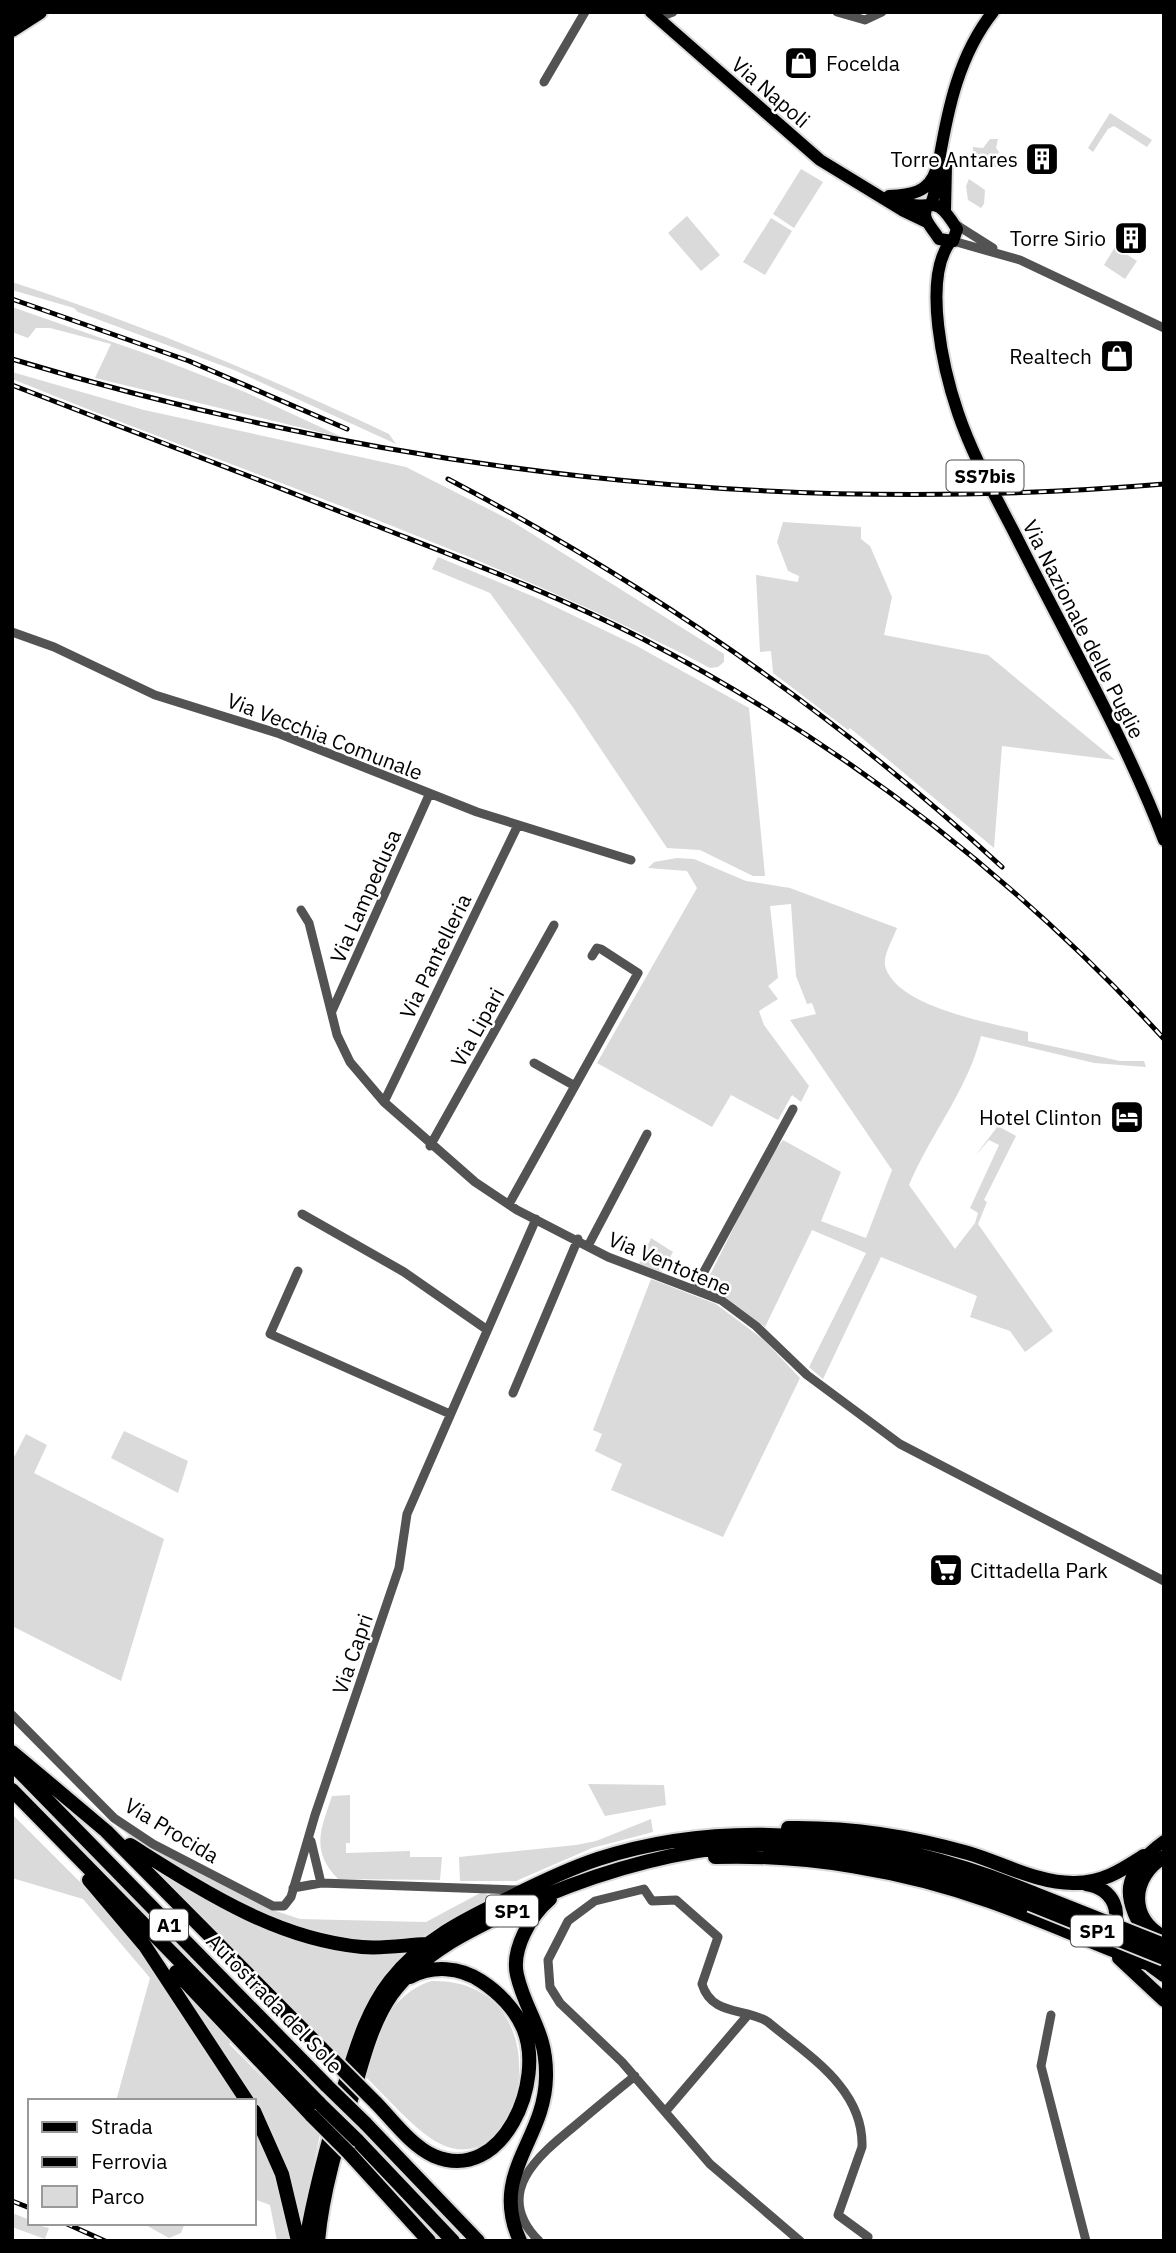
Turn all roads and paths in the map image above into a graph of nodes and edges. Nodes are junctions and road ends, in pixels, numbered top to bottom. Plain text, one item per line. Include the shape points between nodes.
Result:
1 (19, 12) edge
2 (40, 12) edge
3 (585, 12) edge
4 (673, 12) edge
5 (837, 12) edge
6 (882, 12) edge
7 (993, 12) edge
8 (654, 15) edge
9 (12, 16) edge
10 (12, 30) edge
11 (544, 82) dead end
12 (945, 141) junction
13 (939, 160) junction
14 (871, 192) junction
15 (884, 196) junction
16 (930, 204) junction
17 (945, 211) junction
18 (927, 222) junction
19 (954, 223) junction
20 (936, 233) junction
21 (951, 241) junction
22 (994, 250) junction
23 (939, 272) junction
24 (1164, 328) edge
25 (12, 632) edge
26 (429, 795) junction
27 (519, 825) junction
28 (1164, 840) edge
29 (631, 860) dead end
30 (301, 910) dead end
31 (554, 925) dead end
32 (592, 956) dead end
33 (332, 1011) junction
34 (534, 1063) dead end
35 (575, 1086) junction
36 (384, 1102) junction
37 (793, 1109) dead end
38 (647, 1134) dead end
39 (430, 1146) junction
40 (509, 1204) junction
41 (302, 1214) dead end
42 (536, 1219) junction
43 (579, 1239) junction
44 (588, 1246) junction
45 (298, 1271) dead end
46 (695, 1288) junction
47 (486, 1329) junction
48 (513, 1393) dead end
49 (450, 1414) junction
50 (1164, 1581) edge
51 (12, 1715) edge
52 (12, 1752) edge
53 (12, 1764) edge
54 (12, 1790) edge
55 (106, 1831) junction
56 (58, 1836) junction
57 (709, 1837) junction
58 (311, 1838) junction
59 (1164, 1841) edge
60 (1144, 1856) junction
61 (1164, 1857) edge
62 (657, 1859) junction
63 (321, 1883) junction
64 (1075, 1883) junction
65 (565, 1886) junction
66 (293, 1888) junction
67 (524, 1891) junction
68 (1031, 1898) junction
69 (1074, 1934) junction
70 (1164, 1937) edge
71 (426, 1944) junction
72 (1164, 1945) edge
73 (1100, 1946) junction
74 (1164, 1960) edge
75 (1164, 1975) edge
76 (403, 1981) junction
77 (1164, 2000) edge
78 (1051, 2015) dead end
79 (747, 2016) junction
80 (635, 2076) junction
81 (246, 2099) edge
82 (665, 2112) junction
83 (256, 2116) edge
84 (353, 2147) junction
85 (432, 2194) junction
86 (319, 2236) edge
87 (298, 2241) edge
88 (306, 2241) edge
89 (429, 2241) edge
90 (453, 2241) edge
91 (478, 2241) edge
92 (485, 2241) edge
93 (520, 2241) edge
94 (539, 2241) edge
95 (800, 2241) edge
96 (866, 2241) edge
97 (1086, 2241) edge

1 - 9 highway
2 - 10 highway
3 - 11 street
4 - 8 street
5 - 6 street via 865,20
7 - 12 main road via 957,78
8 - 14 main road, Via Napoli via 820,160
12 - 13 main road
12 - 17 main road
13 - 15 main road via 934,176 922,190
13 - 16 main road
14 - 15 main road, Via Napoli
14 - 18 main road, Via Napoli
15 - 16 main road, Via Napoli via 908,205
16 - 17 main road, Via Napoli
16 - 18 main road via 924,215
17 - 19 main road
18 - 20 main road
19 - 21 main road, Via Nazionale delle Puglie via 958,232
19 - 22 street
20 - 21 main road via 943,242
20 - 23 main road, Via Nazionale delle Puglie / SS7bis
21 - 22 street
21 - 23 main road, Via Nazionale delle Puglie / SS7bis
22 - 24 street
23 - 28 main road, Via Nazionale delle Puglie / SS7bis via 942,349 967,435
25 - 26 street, Via Vecchia Comunale via 156,695 280,733
26 - 27 street, Via Vecchia Comunale
26 - 33 street, Via Lampedusa
27 - 29 street, Via Vecchia Comunale
27 - 36 street, Via Pantelleria
30 - 33 street, Via Ventotene via 309,923
31 - 39 street, Via Lipari
32 - 35 street via 601,949 638,973
33 - 36 street, Via Ventotene via 350,1062
34 - 35 street
35 - 40 street
36 - 39 street, Via Ventotene
37 - 46 street
38 - 44 street
39 - 40 street, Via Ventotene
40 - 42 street, Via Ventotene
41 - 47 street via 404,1272
42 - 43 street, Via Ventotene
42 - 47 street, Via Capri
43 - 44 street, Via Ventotene
43 - 48 street
44 - 46 street, Via Ventotene via 634,1269
45 - 49 street via 270,1334
46 - 50 street, Via Ventotene via 721,1300 756,1326 877,1433 1136,1572
47 - 49 street, Via Capri
49 - 58 street, Via Capri via 407,1514 399,1568
51 - 66 street, Via Procida via 114,1818 153,1844 273,1906 284,1906
52 - 55 highway
53 - 85 highway, Autostrada del Sole / A1, bridge
54 - 56 highway
55 - 71 highway via 186,1881 279,1928 364,1947
55 - 76 highway, bridge via 415,2142 433,2155 456,2161 480,2155 503,2138 522,2106 529,2061 523,2028 498,1992 472,1975 447,1968 421,1971
56 - 81 highway via 85,1876 145,1946
56 - 84 highway, bridge via 117,1897 164,1959
57 - 64 highway via 782,1828 886,1835 967,1853 1051,1881
57 - 67 highway, SP1 via 600,1858
57 - 68 highway, SP1 via 783,1835 885,1849 957,1866
58 - 63 street
58 - 66 street, Via Capri
59 - 60 main road
60 - 64 highway via 1106,1878
60 - 74 main road via 1131,1879 1129,1905
61 - 70 highway via 1144,1874 1137,1901 1144,1922
62 - 65 highway, SP1
62 - 68 highway, SP1 via 727,1847 815,1850 930,1871
62 - 69 highway via 766,1856 879,1873 958,1891
63 - 66 street
63 - 67 street
64 - 69 highway via 1105,1890 1116,1912 1112,1928 1101,1937
65 - 76 highway, SP1 via 445,1945
65 - 93 highway via 537,1910 518,1952 516,1973 541,2032 546,2077 543,2105 511,2184 512,2223
67 - 71 highway, SP1
68 - 72 highway, SP1, bridge
68 - 74 highway, SP1, bridge
69 - 73 highway
71 - 88 highway, SP1 via 381,1993 360,2035 322,2160
73 - 75 highway via 1149,1964
73 - 77 highway via 1136,1971
76 - 86 highway, SP1 via 381,2011 365,2053 332,2159
78 - 97 street via 1041,2066
79 - 80 street via 722,2009 704,1990 718,1937 676,1900 655,1902 644,1889 638,1889 595,1901 561,1930 547,1975 560,2003
79 - 82 street
79 - 96 street via 768,2022 836,2078 845,2092 862,2135 862,2147 838,2215 868,2238
80 - 82 street
80 - 94 street via 535,2159 527,2172 521,2217
82 - 95 street via 710,2164
83 - 87 highway via 282,2174
84 - 89 highway
84 - 90 highway
85 - 91 highway, Autostrada del Sole / A1
85 - 92 highway

